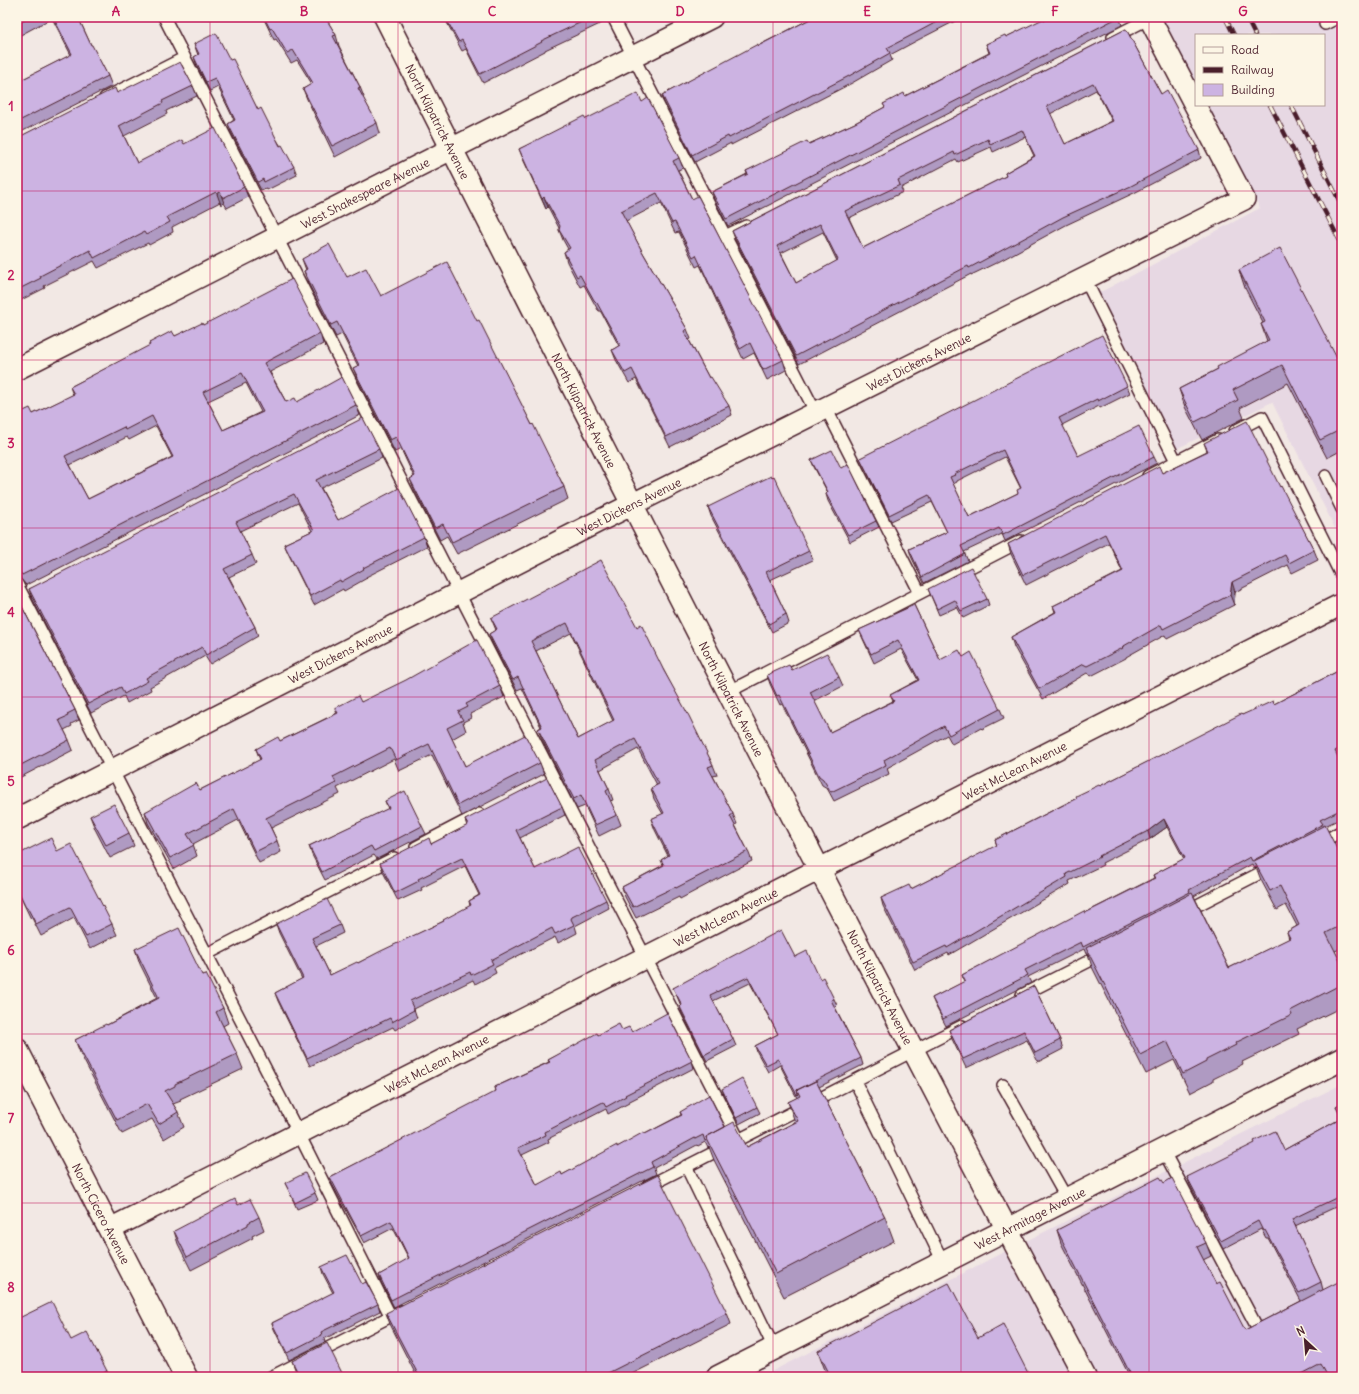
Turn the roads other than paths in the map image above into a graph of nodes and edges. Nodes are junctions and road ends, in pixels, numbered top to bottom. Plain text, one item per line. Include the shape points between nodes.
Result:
1 (164, 17) edge
2 (385, 17) edge
3 (613, 17) edge
4 (712, 17) edge
5 (1339, 17) edge
6 (1150, 18) edge
7 (1325, 24) dead end
8 (1101, 44) edge
9 (633, 57) junction
10 (184, 58) junction
11 (94, 103) edge
12 (1195, 105) edge
13 (1196, 106) edge
14 (452, 149) junction
15 (753, 222) edge
16 (725, 236) junction
17 (276, 238) junction
18 (1085, 278) junction
19 (17, 368) edge
20 (821, 410) junction
21 (1176, 461) junction
22 (1326, 476) dead end
23 (1140, 480) edge
24 (633, 504) junction
25 (1342, 509) edge
26 (1034, 534) edge
27 (1342, 577) edge
28 (17, 584) edge
29 (459, 593) junction
30 (920, 593) junction
31 (1342, 604) edge
32 (728, 692) junction
33 (112, 770) junction
34 (489, 809) edge
35 (17, 819) edge
36 (1342, 831) edge
37 (1307, 849) edge
38 (1279, 864) edge
39 (820, 870) junction
40 (1174, 918) edge
41 (1111, 950) edge
42 (207, 954) junction
43 (646, 958) junction
44 (1012, 1000) edge
45 (970, 1022) edge
46 (17, 1050) edge
47 (914, 1051) junction
48 (1342, 1059) edge
49 (854, 1081) junction
50 (1003, 1085) dead end
51 (299, 1134) junction
52 (739, 1140) junction
53 (1163, 1150) junction
54 (686, 1166) junction
55 (637, 1191) edge
56 (1067, 1199) junction
57 (110, 1229) junction
58 (1007, 1229) junction
59 (943, 1262) junction
60 (412, 1306) edge
61 (391, 1317) junction
62 (1273, 1324) edge
63 (774, 1348) junction
64 (186, 1377) edge
65 (271, 1377) edge
66 (718, 1377) edge
67 (1085, 1377) edge

1 - 10 lane
2 - 14 street, North Kilpatrick Avenue
3 - 9 lane
4 - 9 street, West Shakespeare Avenue
5 - 7 lane
6 - 8 lane
6 - 12 street, West Dickens Avenue
9 - 14 street, West Shakespeare Avenue
9 - 16 lane
10 - 11 lane
10 - 17 lane
13 - 18 street, West Dickens Avenue via 1244,199
14 - 17 street, West Shakespeare Avenue
14 - 24 street, North Kilpatrick Avenue
15 - 16 lane
16 - 20 lane
17 - 19 street, West Shakespeare Avenue
17 - 29 lane via 366,420
18 - 20 street, West Dickens Avenue
18 - 21 lane
20 - 24 street, West Dickens Avenue
20 - 30 lane
21 - 23 lane
21 - 27 lane via 1262,417
22 - 25 lane
24 - 29 street, West Dickens Avenue
24 - 32 street, North Kilpatrick Avenue
26 - 30 lane
28 - 33 lane via 26,593
29 - 33 street, West Dickens Avenue
29 - 43 lane via 549,778
30 - 32 lane
31 - 39 street, West McLean Avenue
32 - 39 street, North Kilpatrick Avenue
33 - 35 street, West Dickens Avenue
33 - 42 lane
34 - 42 lane
36 - 37 lane
38 - 40 lane
39 - 43 street, West McLean Avenue
39 - 47 street, North Kilpatrick Avenue
41 - 44 lane
42 - 51 lane
43 - 51 street, West McLean Avenue
43 - 52 lane
45 - 47 lane
46 - 57 main road, North Cicero Avenue
47 - 49 lane
47 - 58 street, North Kilpatrick Avenue
48 - 53 main road, West Armitage Avenue
49 - 52 lane
49 - 59 lane
50 - 56 lane
51 - 57 street, West McLean Avenue
51 - 61 lane
52 - 54 lane
53 - 56 main road, West Armitage Avenue
53 - 62 lane via 1259,1331
54 - 55 lane
54 - 63 lane
56 - 58 main road, West Armitage Avenue
57 - 64 main road, North Cicero Avenue
58 - 59 main road, West Armitage Avenue
58 - 67 street, North Kilpatrick Avenue
59 - 63 main road, West Armitage Avenue
60 - 61 lane
61 - 65 lane
63 - 66 main road, West Armitage Avenue

